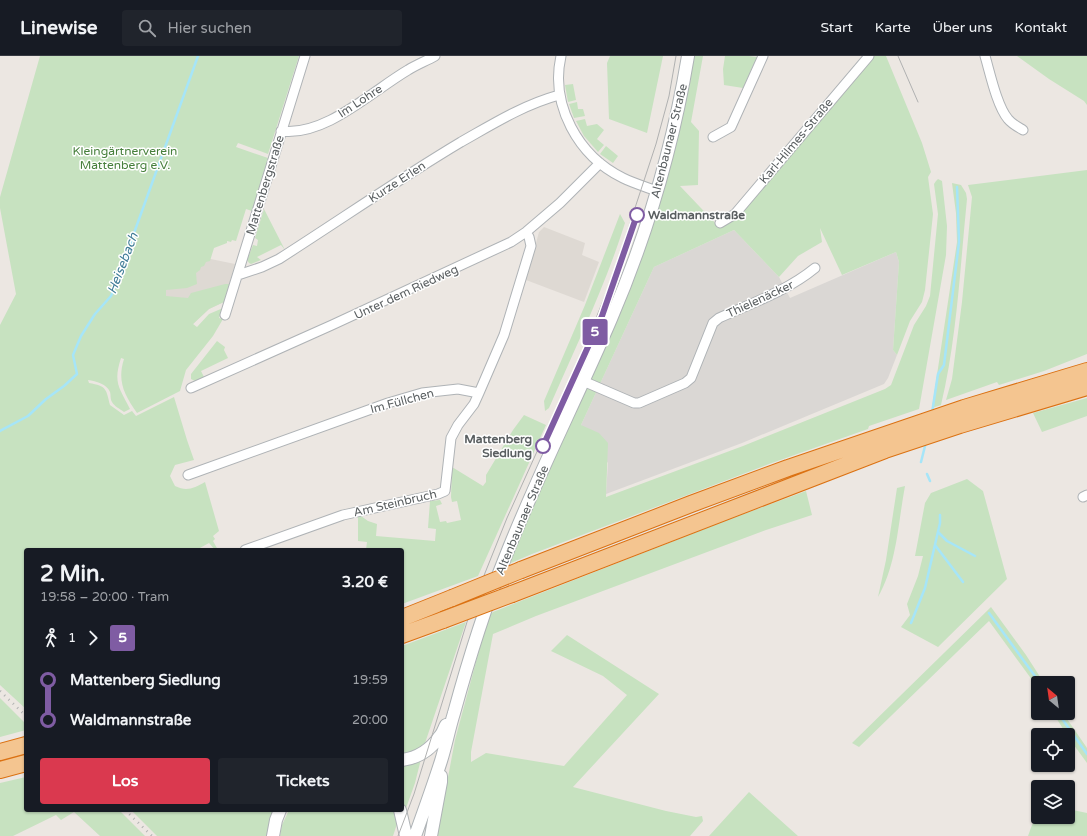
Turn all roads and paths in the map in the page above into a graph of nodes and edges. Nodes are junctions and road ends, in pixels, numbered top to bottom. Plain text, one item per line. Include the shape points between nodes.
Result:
1 (305, 56) edge
2 (435, 56) edge
3 (561, 56) edge
4 (688, 56) edge
5 (762, 56) edge
6 (869, 56) edge
7 (985, 56) edge
8 (559, 95) junction
9 (1023, 130) dead end
10 (281, 131) junction
11 (713, 136) dead end
12 (600, 163) junction
13 (657, 191) junction
14 (720, 223) dead end
15 (526, 232) junction
16 (814, 268) dead end
17 (238, 275) junction
18 (225, 315) dead end
19 (1087, 371) edge
20 (583, 381) junction
21 (1087, 387) edge
22 (191, 388) dead end
23 (479, 393) junction
24 (885, 443) junction
25 (188, 475) dead end
26 (251, 548) edge
27 (404, 617) edge
28 (404, 634) edge
29 (453, 716) junction
30 (24, 746) edge
31 (2, 752) edge
32 (404, 760) edge
33 (441, 761) junction
34 (23, 764) edge
35 (0, 770) edge
36 (279, 812) edge
37 (400, 812) edge
38 (273, 836) edge
39 (406, 836) edge
40 (415, 836) edge
41 (431, 836) edge

1 - 10 street, Mattenbergstraße
2 - 10 street, Im Lohre via 408,70 331,121 306,130
3 - 8 street
4 - 13 main road, Altenbaunaer Straße via 676,122
5 - 11 street via 731,127
6 - 14 street, Karl-Hilmes-Straße via 735,214
7 - 9 street via 1004,114
8 - 12 street via 570,127
8 - 17 street, Kurze Erlen via 511,113 438,156 279,259
10 - 17 street, Mattenbergstraße
12 - 13 street via 623,178
12 - 15 street, Unter dem Riedweg via 580,185
13 - 20 main road, Altenbaunaer Straße via 628,276
15 - 22 street, Unter dem Riedweg via 495,250
15 - 23 street via 531,246 529,253 504,335
16 - 20 street, Thielenäcker via 791,284 713,323 691,378 685,383 634,403
17 - 18 street, Mattenbergstraße
19 - 24 highway via 964,408
20 - 29 main road, Altenbaunaer Straße via 502,563
21 - 24 highway via 960,425
23 - 25 street, Im Füllchen via 458,389 422,393 388,402
23 - 26 street, Am Steinbruch via 451,438 445,491 343,515
24 - 27 highway, bridge via 691,504
24 - 28 highway, bridge via 512,594
29 - 32 main road via 439,738 428,749 414,758
29 - 33 main road, Altenbaunaer Straße
30 - 31 highway
33 - 40 main road
33 - 41 main road via 441,782
34 - 35 highway
36 - 38 main road
37 - 39 main road

